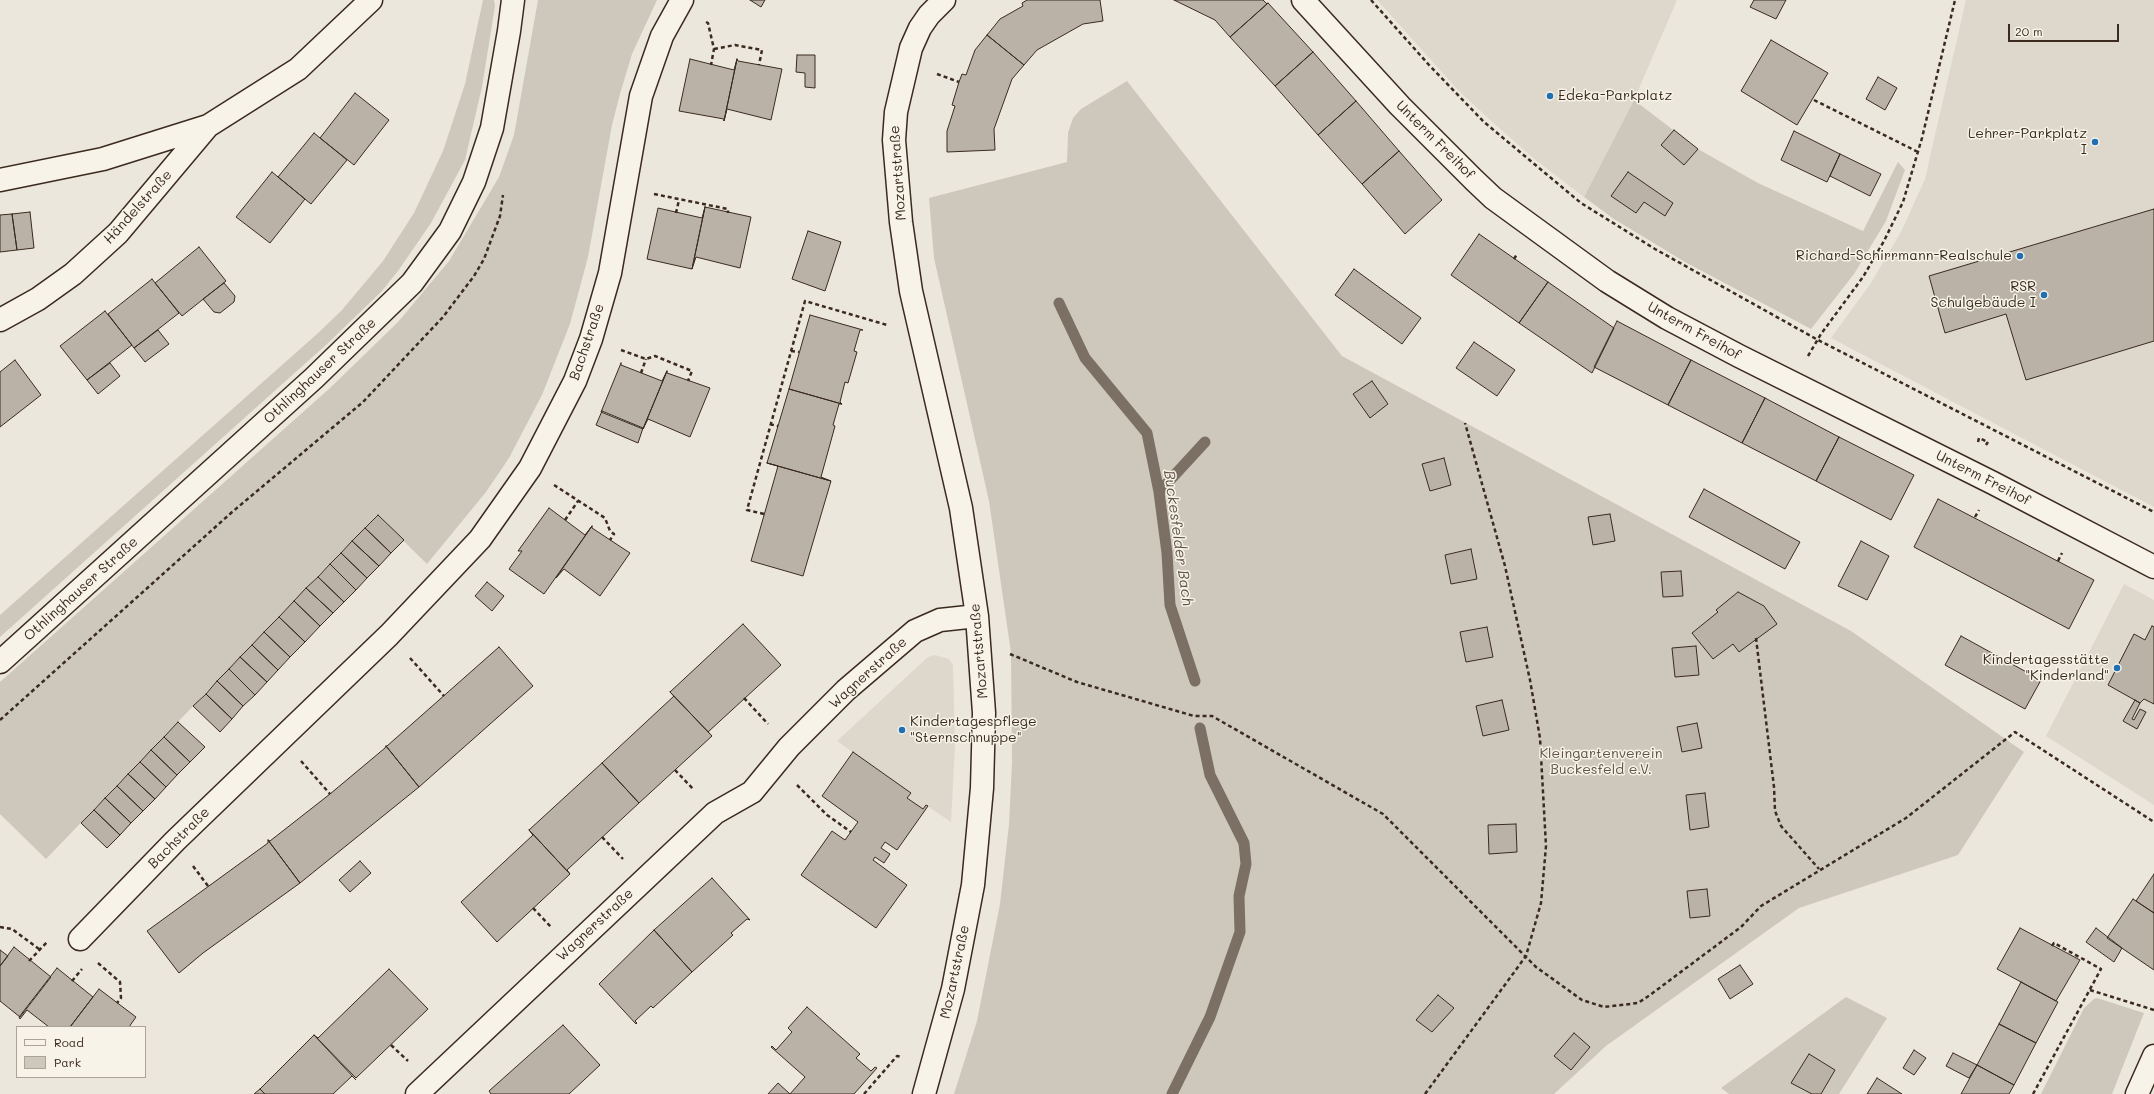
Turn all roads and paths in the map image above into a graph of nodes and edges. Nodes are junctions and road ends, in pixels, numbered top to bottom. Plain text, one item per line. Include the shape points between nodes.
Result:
1 (371, 0) edge
2 (513, 0) edge
3 (682, 0) edge
4 (944, 0) edge
5 (1303, 0) edge
6 (1371, 0) edge
7 (1955, 0) edge
8 (711, 65) dead end
9 (759, 65) dead end
10 (1814, 100) dead end
11 (208, 126) junction
12 (1918, 152) junction
13 (0, 180) edge
14 (676, 213) dead end
15 (728, 213) dead end
16 (0, 320) edge
17 (920, 334) junction
18 (1818, 340) junction
19 (791, 351) junction
20 (799, 352) dead end
21 (641, 373) dead end
22 (688, 381) dead end
23 (1465, 423) dead end
24 (770, 424) junction
25 (778, 426) dead end
26 (2154, 512) edge
27 (764, 514) dead end
28 (565, 520) dead end
29 (610, 540) dead end
30 (2154, 567) edge
31 (977, 616) junction
32 (389, 635) junction
33 (1756, 638) dead end
34 (981, 656) junction
35 (0, 662) edge
36 (444, 696) dead end
37 (744, 698) dead end
38 (770, 726) dead end
39 (281, 739) junction
40 (777, 763) junction
41 (675, 770) dead end
42 (696, 793) dead end
43 (330, 794) dead end
44 (2154, 822) edge
45 (851, 832) dead end
46 (602, 837) dead end
47 (625, 861) dead end
48 (1819, 869) junction
49 (534, 908) dead end
50 (0, 928) edge
51 (552, 928) dead end
52 (50, 939) dead end
53 (80, 939) dead end
54 (2052, 946) dead end
55 (39, 949) junction
56 (1526, 956) junction
57 (92, 958) dead end
58 (29, 961) dead end
59 (83, 968) dead end
60 (72, 981) dead end
61 (2090, 990) junction
62 (117, 1004) dead end
63 (2154, 1010) edge
64 (391, 1045) dead end
65 (2154, 1056) edge
66 (933, 1064) junction
67 (413, 1067) dead end
68 (2140, 1092) edge
69 (417, 1094) edge
70 (864, 1094) edge
71 (924, 1094) edge
72 (1425, 1094) edge
73 (2033, 1094) edge

1 - 11 street via 298,69
2 - 35 street, Othlinghauser Straße via 492,128 474,182 450,231 412,283 314,378
3 - 32 street, Bachstraße via 662,36 641,96 610,272 591,339 575,381 530,468 480,539
4 - 17 street, Mozartstraße via 920,28 911,48 900,89 894,126 901,222
5 - 30 street, Unterm Freihof via 1400,106 1474,180 1499,202 1607,281 1666,318 1718,346 2000,486
6 - 18 path via 1484,122 1581,203 1661,252
7 - 12 path
8 - 9 path via 714,49 735,45 762,50
10 - 12 path
11 - 13 street via 103,159
11 - 16 street, Händelstraße via 118,233 73,274 38,299
12 - 18 path via 1903,202 1884,241 1863,278
14 - 15 path via 679,200 728,209
17 - 19 path via 805,302
17 - 31 street, Mozartstraße via 961,508
18 - 26 path
19 - 20 path
19 - 24 path
21 - 22 path via 646,359 654,356 692,371
23 - 56 path via 1505,566 1524,646 1540,738 1546,846 1541,903
24 - 25 path
24 - 27 path via 747,510
28 - 29 path via 578,501 605,518 610,531 614,534
31 - 34 street, Mozartstraße
31 - 40 street, Wagnerstraße via 940,620 915,631 846,690 789,747
32 - 36 path
32 - 39 street, Bachstraße
33 - 48 path via 1775,811 1781,826
34 - 56 path via 1011,653 1077,682 1194,716 1212,716 1383,814
34 - 66 street, Mozartstraße via 984,712 982,780 973,885 955,982
37 - 38 path
39 - 43 path
39 - 53 street, Bachstraße via 175,841
40 - 45 path via 827,815
40 - 69 street, Wagnerstraße via 752,792 714,813
41 - 42 path
44 - 48 path via 2015,732 1906,818
46 - 47 path
48 - 56 path via 1761,906 1741,927 1638,1003 1604,1007 1582,1000 1536,967
49 - 51 path, Wagnerstraße
50 - 55 path via 12,928
52 - 55 path
54 - 61 path via 2054,943 2101,969
55 - 58 path
56 - 72 path
57 - 62 path via 120,982 121,998
59 - 60 path
61 - 63 path
61 - 73 path
64 - 67 path
65 - 68 street
66 - 70 path via 897,1056
66 - 71 street, Mozartstraße

